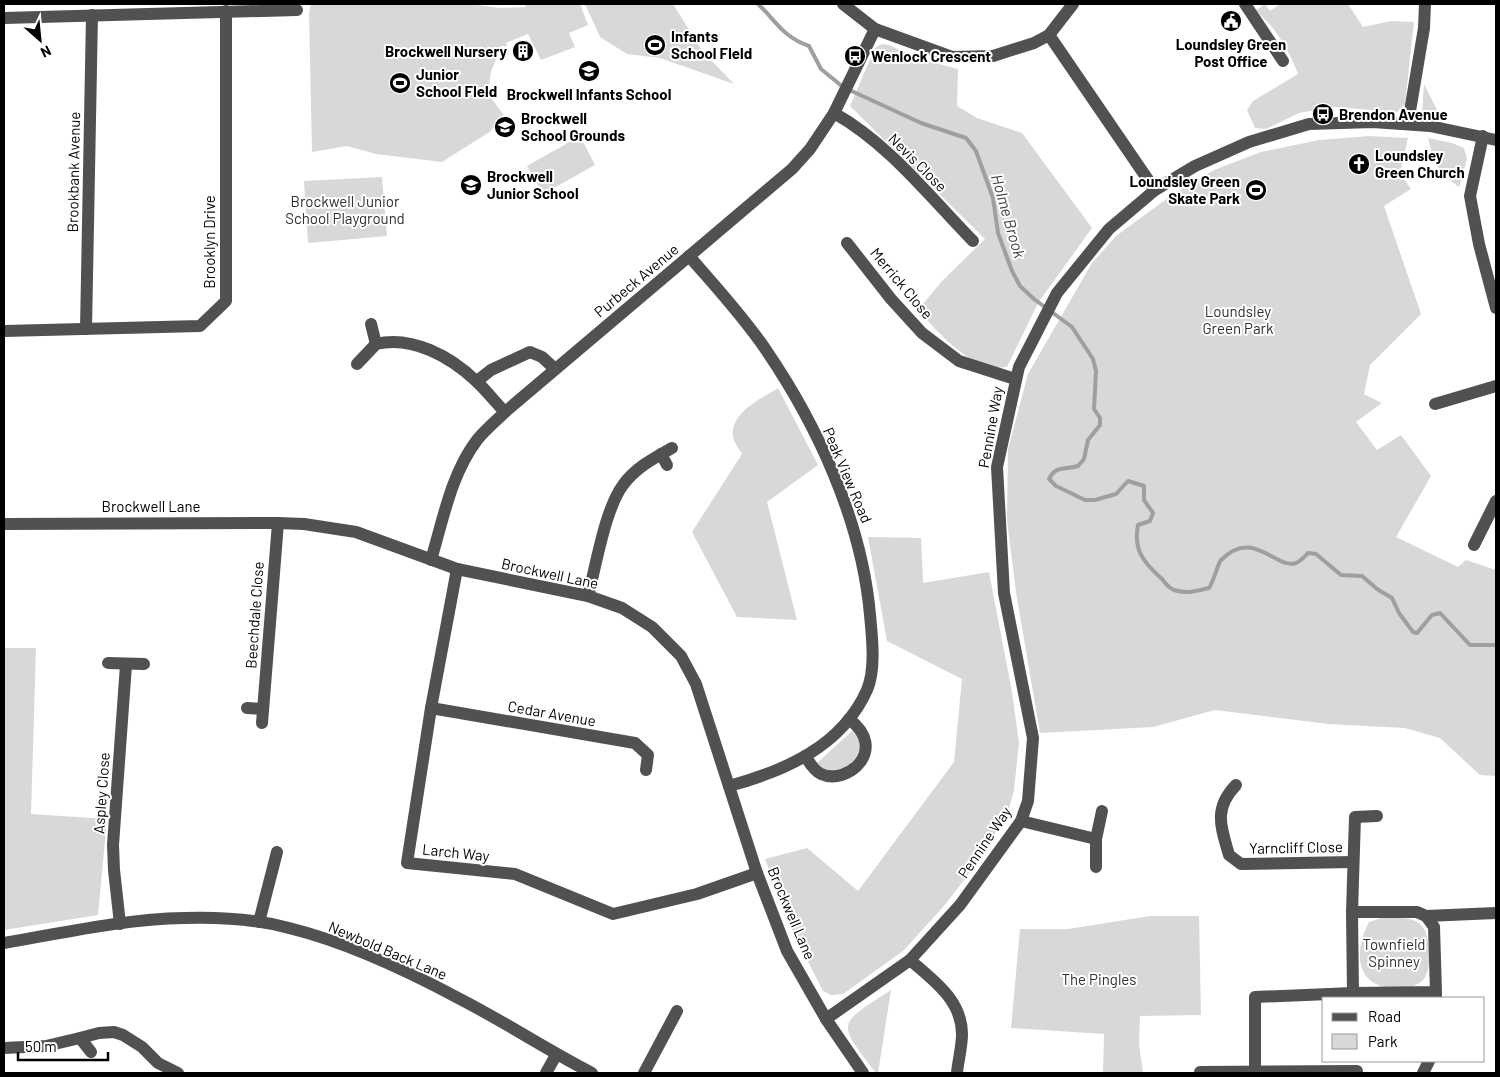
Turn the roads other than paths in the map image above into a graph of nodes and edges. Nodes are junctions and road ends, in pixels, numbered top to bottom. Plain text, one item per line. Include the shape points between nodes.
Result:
1 (843, 4) edge
2 (1073, 4) edge
3 (1245, 4) edge
4 (1425, 4) edge
5 (297, 10) dead end
6 (226, 11) junction
7 (92, 15) junction
8 (4, 18) edge
9 (875, 29) junction
10 (1049, 34) junction
11 (1283, 61) dead end
12 (834, 113) junction
13 (1408, 124) junction
14 (1483, 136) junction
15 (1496, 140) edge
16 (1155, 190) junction
17 (973, 241) dead end
18 (847, 243) dead end
19 (689, 256) junction
20 (1494, 289) edge
21 (1496, 308) edge
22 (371, 324) dead end
23 (86, 329) junction
24 (4, 331) edge
25 (376, 344) junction
26 (357, 364) dead end
27 (555, 369) junction
28 (1015, 379) junction
29 (477, 381) junction
30 (1496, 386) edge
31 (1435, 404) dead end
32 (505, 412) junction
33 (667, 456) dead end
34 (1496, 501) edge
35 (278, 523) junction
36 (4, 524) edge
37 (1474, 545) dead end
38 (431, 560) junction
39 (457, 569) junction
40 (588, 596) junction
41 (108, 663) dead end
42 (144, 664) dead end
43 (126, 665) junction
44 (247, 708) dead end
45 (431, 708) junction
46 (263, 709) junction
47 (849, 719) junction
48 (262, 722) dead end
49 (805, 756) junction
50 (646, 770) dead end
51 (1236, 785) dead end
52 (729, 786) junction
53 (1102, 811) dead end
54 (1377, 816) dead end
55 (1021, 821) junction
56 (1096, 839) junction
57 (277, 852) dead end
58 (1353, 862) junction
59 (1096, 867) dead end
60 (757, 874) junction
61 (1352, 912) junction
62 (1496, 913) edge
63 (1426, 916) junction
64 (259, 922) junction
65 (120, 924) junction
66 (4, 943) edge
67 (910, 960) junction
68 (1353, 993) junction
69 (1436, 995) edge
70 (677, 1012) dead end
71 (826, 1019) junction
72 (80, 1038) junction
73 (4, 1048) edge
74 (91, 1052) dead end
75 (556, 1055) junction
76 (1357, 1071) dead end
77 (1200, 1072) edge
78 (178, 1073) edge
79 (546, 1073) edge
80 (592, 1073) edge
81 (644, 1073) edge
82 (863, 1073) edge
83 (957, 1073) edge
84 (1255, 1073) edge

1 - 9 street
2 - 10 street
3 - 11 street
4 - 13 street
5 - 6 street
6 - 7 street
6 - 23 street, Brooklyn Drive via 226,301 200,326
7 - 8 street
7 - 23 street, Brookbank Avenue
9 - 10 street via 952,57 993,56 1034,43
9 - 12 street, Purbeck Avenue
10 - 16 street
12 - 17 street, Nevis Close via 883,147
12 - 19 street, Purbeck Avenue via 792,169
13 - 14 street, Pennine Way
13 - 16 street, Pennine Way via 1309,124 1249,142 1195,166
14 - 15 street, Pennine Way
14 - 20 street via 1470,196
16 - 28 street, Pennine Way via 1110,229 1072,274 1049,309
18 - 28 street, Merrick Close via 922,333 959,361
19 - 27 street, Purbeck Avenue
19 - 47 street, Peak View Road via 765,348 790,388 830,466 853,524 868,589 873,648 867,688
20 - 21 street
22 - 25 street
23 - 24 street, Brooklyn Drive
25 - 26 street
25 - 29 street via 401,342 426,349 455,363
27 - 29 street via 542,357 530,352 491,370
27 - 32 street, Purbeck Avenue
28 - 55 street, Pennine Way via 997,467 1004,593 1033,738 1028,801
29 - 32 street
30 - 31 street
32 - 38 street, Purbeck Avenue via 478,440 462,465
33 - 40 street via 637,470 622,486 613,504
34 - 37 street
35 - 36 street, Brockwell Lane
35 - 38 street, Brockwell Lane via 356,532
35 - 46 street, Beechdale Close
38 - 39 street, Brockwell Lane
39 - 40 street, Brockwell Lane
39 - 45 street, Larch Way
40 - 52 street, Brockwell Lane via 622,608 652,627 681,656 696,684
41 - 43 street
42 - 43 street
43 - 65 street, Aspley Close via 113,845
44 - 46 street
45 - 50 street, Cedar Avenue via 635,743 648,755
45 - 60 street, Larch Way via 408,863 516,874 613,914 697,894
46 - 48 street, Beechdale Close
47 - 49 street, Peak View Road via 824,746
47 - 49 street via 860,727 866,741 865,755 848,772 820,774
49 - 52 street, Peak View Road
51 - 58 street, Yarncliff Close via 1222,803 1220,823 1229,856 1241,864
52 - 60 street, Brockwell Lane
53 - 56 street
54 - 58 street via 1356,817
55 - 56 street
55 - 67 street, Pennine Way via 960,905
56 - 59 street
57 - 64 street
58 - 61 street
60 - 71 street, Brockwell Lane via 787,951
61 - 63 street via 1417,912
61 - 68 street
62 - 63 street
63 - 69 street via 1434,927
64 - 65 street, Newbold Back Lane via 183,918
64 - 75 street, Newbold Back Lane via 289,928 358,951 460,999
65 - 66 street, Newbold Back Lane
67 - 71 street, Pennine Way
67 - 83 street via 943,988 957,1009 962,1033
68 - 69 street
68 - 84 street via 1255,997
70 - 81 street
71 - 82 street, Brockwell Lane
72 - 73 street via 46,1046
72 - 74 street
72 - 78 street via 114,1032 123,1035 158,1063
75 - 79 street
75 - 80 street, Newbold Back Lane
76 - 84 street
77 - 84 street

